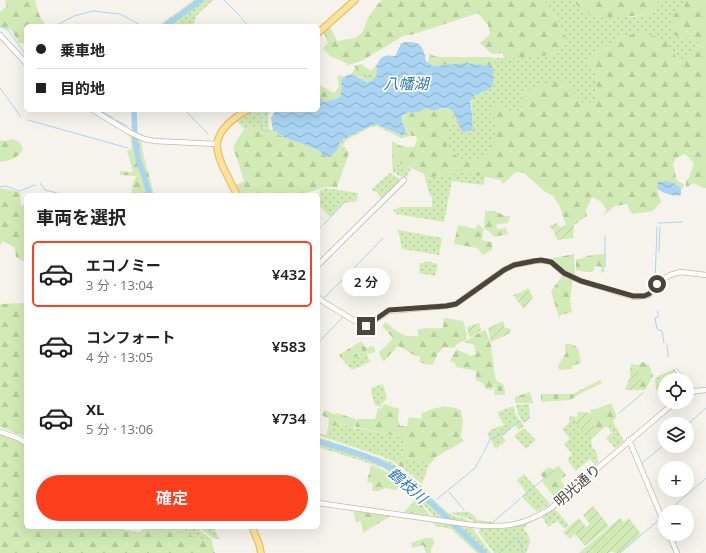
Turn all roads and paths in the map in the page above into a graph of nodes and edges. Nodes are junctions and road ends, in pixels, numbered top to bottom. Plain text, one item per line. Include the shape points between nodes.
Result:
1 (355, 0) edge
2 (320, 31) edge
3 (0, 35) edge
4 (24, 61) edge
5 (96, 112) edge
6 (244, 112) edge
7 (216, 144) junction
8 (404, 180) dead end
9 (236, 193) edge
10 (320, 263) edge
11 (706, 275) edge
12 (320, 299) edge
13 (706, 390) edge
14 (694, 392) edge
15 (667, 409) edge
16 (0, 432) edge
17 (629, 440) junction
18 (24, 442) edge
19 (320, 503) edge
20 (658, 508) edge
21 (253, 529) edge
22 (672, 541) edge
23 (261, 553) edge
24 (677, 553) edge

1 - 2 main road
3 - 4 street
5 - 7 street via 130,132 154,141
6 - 7 main road via 224,126
7 - 9 main road via 218,155
8 - 10 street
11 - 12 street via 681,272 670,275 657,284 649,294 638,297 581,281 564,273 551,262 534,261 504,270 456,304 389,310 366,326 362,326
13 - 14 street
15 - 17 street, 明光通り
16 - 18 street
17 - 19 street, 明光通り via 551,508 517,524 489,527
17 - 20 street
21 - 23 main road
22 - 24 street

